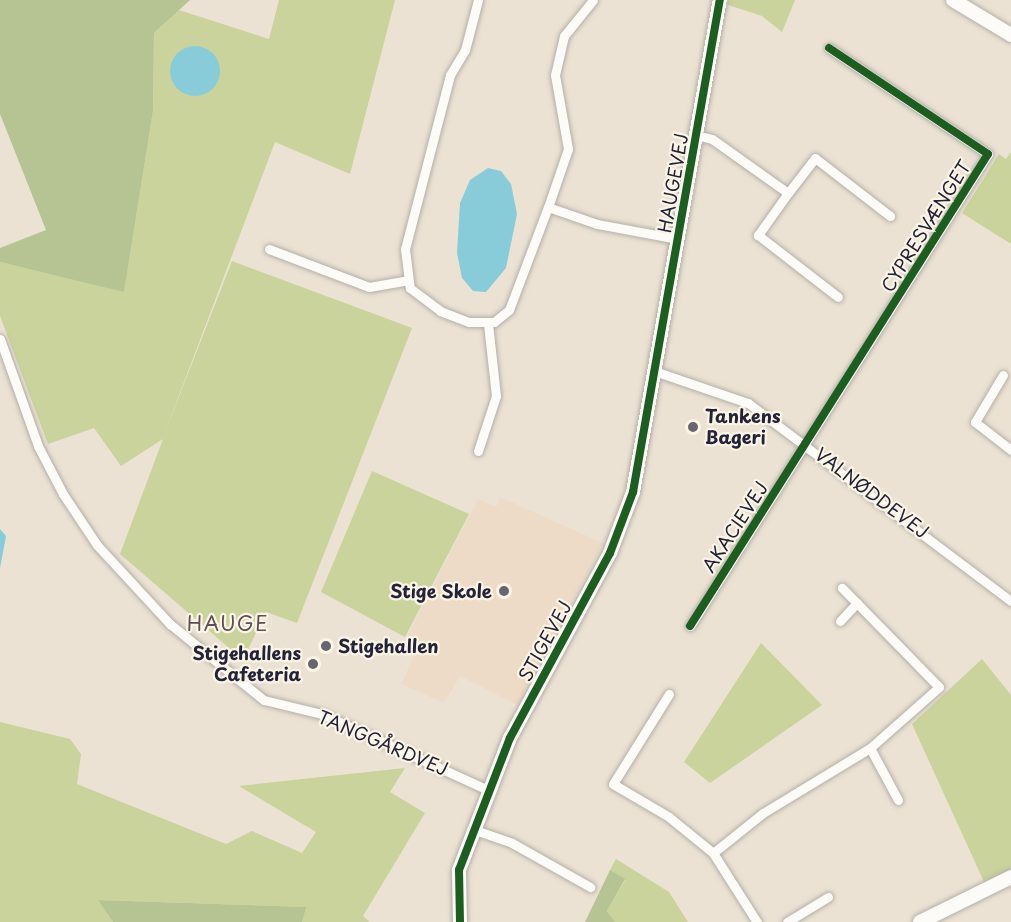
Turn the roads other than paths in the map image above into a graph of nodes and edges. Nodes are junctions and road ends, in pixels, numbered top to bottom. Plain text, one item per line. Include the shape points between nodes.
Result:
1 (478, 0) edge
2 (593, 0) edge
3 (720, 0) edge
4 (953, 0) edge
5 (1011, 35) edge
6 (829, 48) dead end
7 (696, 135) junction
8 (788, 194) junction
9 (548, 207) junction
10 (890, 216) dead end
11 (678, 239) junction
12 (269, 249) dead end
13 (408, 284) junction
14 (838, 297) dead end
15 (488, 323) junction
16 (0, 339) edge
17 (657, 372) junction
18 (1003, 375) dead end
19 (806, 444) junction
20 (1011, 450) edge
21 (478, 451) dead end
22 (842, 588) dead end
23 (1011, 601) edge
24 (856, 603) junction
25 (840, 621) dead end
26 (690, 626) dead end
27 (669, 694) dead end
28 (870, 748) junction
29 (490, 791) junction
30 (898, 800) dead end
31 (475, 830) junction
32 (713, 853) junction
33 (1011, 877) edge
34 (590, 887) dead end
35 (828, 897) dead end
36 (460, 922) edge
37 (757, 922) edge
38 (787, 922) edge
39 (920, 922) edge

1 - 13 street via 467,44 450,75 408,236
2 - 9 street via 570,24 557,65 555,88 568,149
3 - 7 street, HAUGEVEJ
4 - 5 street
6 - 19 street, CYPRESVÆNGET via 988,154
7 - 8 street via 712,139
7 - 11 street, HAUGEVEJ
8 - 10 street via 815,158
8 - 14 street via 758,235
9 - 11 street via 597,224
9 - 15 street via 509,310
11 - 17 street, HAUGEVEJ
12 - 13 street via 369,287
13 - 15 street via 440,311
15 - 21 street via 496,396
16 - 29 street, TANGGÅRDVEJ via 38,446 63,494 97,545 170,624 264,700 322,714
17 - 19 street, VALNØDDEVEJ via 748,403
17 - 29 street, STIGEVEJ via 633,492 617,537 516,724
18 - 20 street via 975,422
19 - 23 street, VALNØDDEVEJ
19 - 26 street, AKACIEVEJ
22 - 24 street
24 - 25 street
24 - 28 street via 939,687
27 - 32 street via 613,784 669,817
28 - 30 street
28 - 32 street via 763,813
29 - 31 street, STIGEVEJ
31 - 34 street via 512,843
31 - 36 street, STIGEVEJ via 456,886
32 - 37 street
33 - 39 street
35 - 38 street

